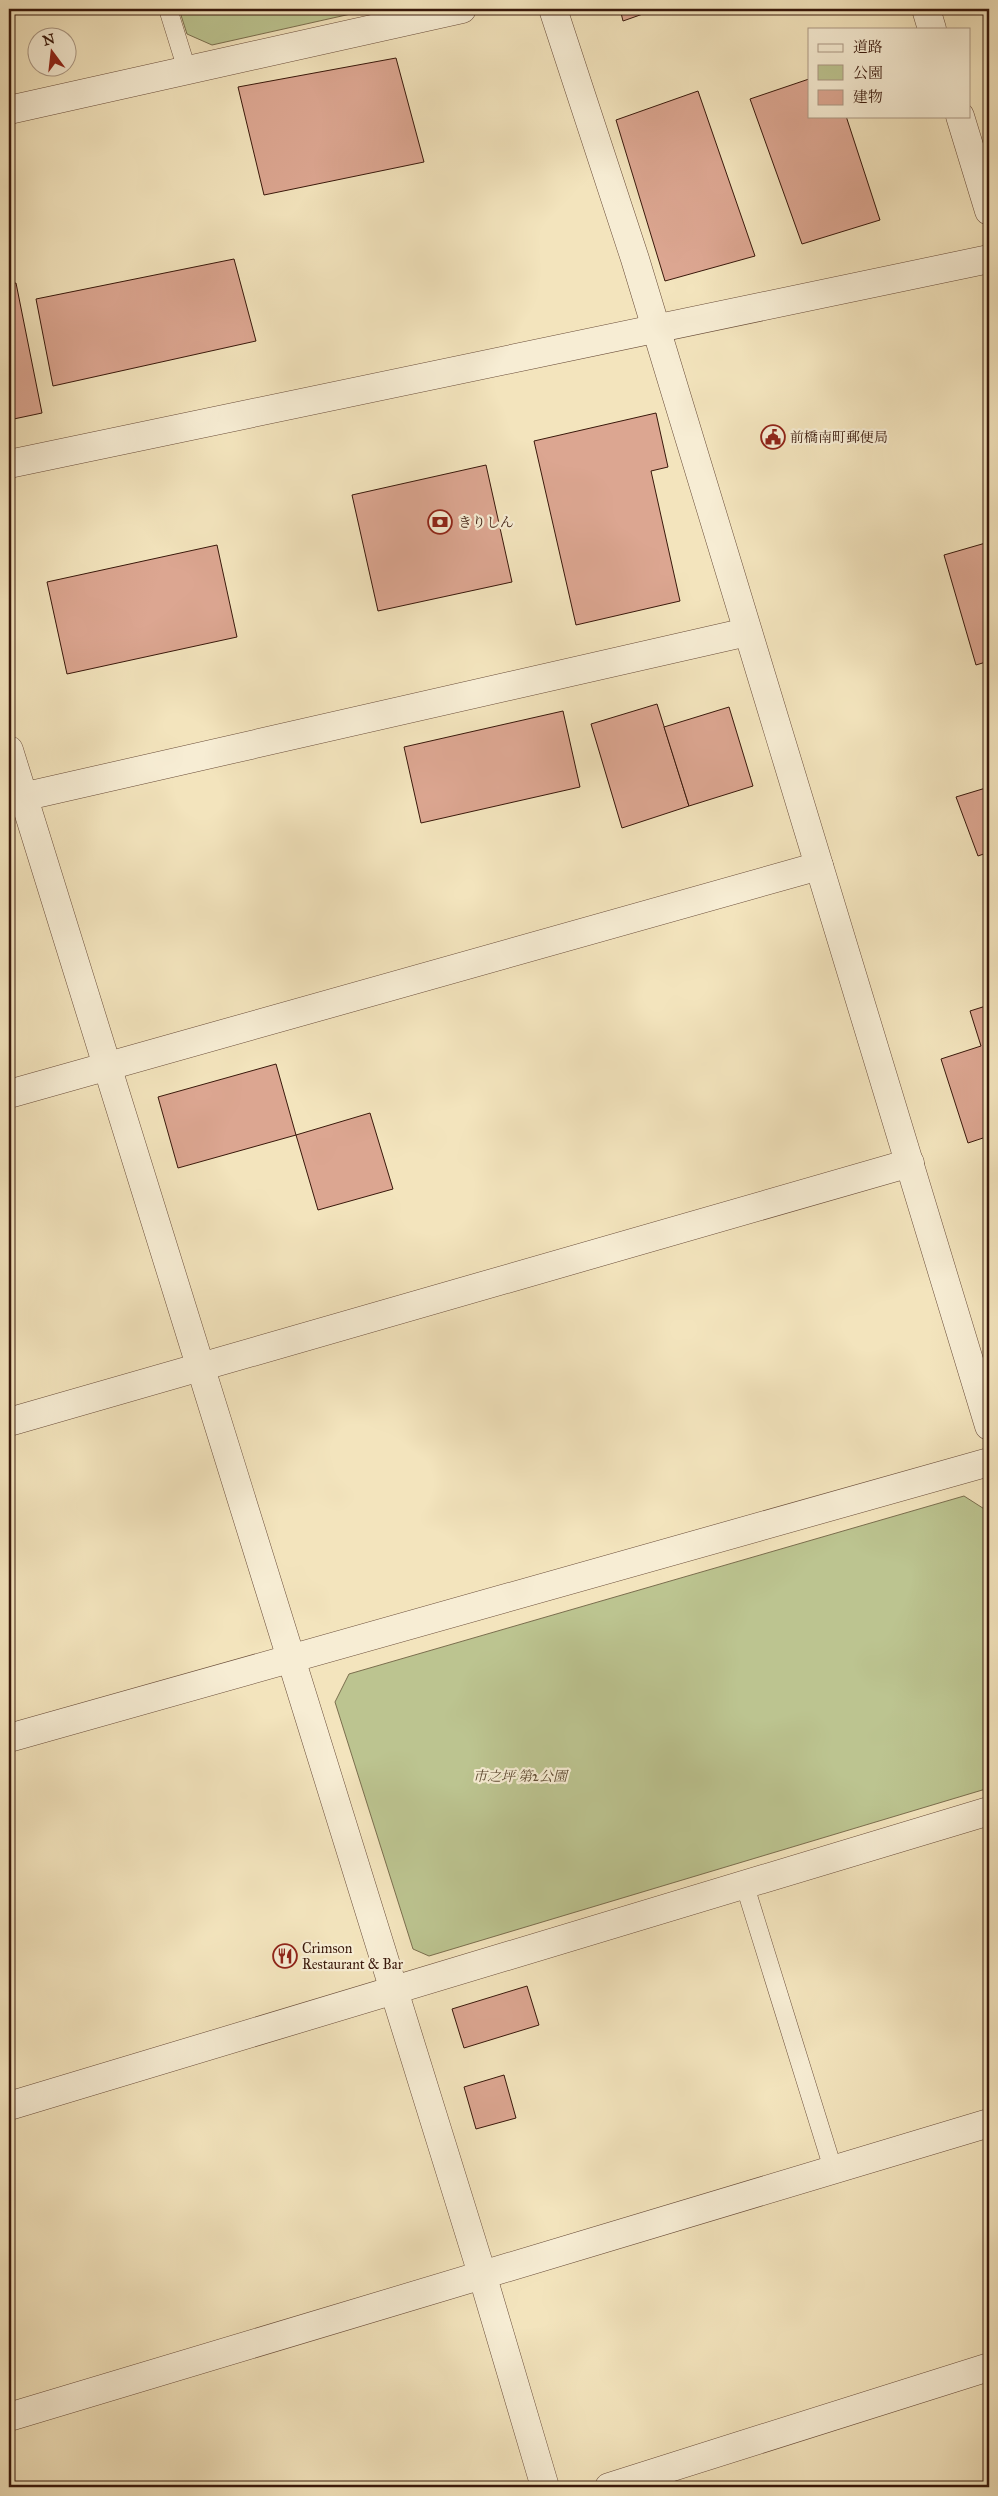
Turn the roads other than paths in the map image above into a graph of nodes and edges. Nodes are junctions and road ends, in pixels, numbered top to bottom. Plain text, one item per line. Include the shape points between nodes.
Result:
1 (168, 9) edge
2 (462, 9) edge
3 (553, 9) edge
4 (926, 9) edge
5 (932, 28) edge
6 (187, 70) junction
7 (9, 110) edge
8 (961, 118) edge
9 (989, 211) edge
10 (989, 259) edge
11 (656, 329) junction
12 (9, 464) edge
13 (747, 632) junction
14 (9, 750) edge
15 (16, 798) edge
16 (820, 866) junction
17 (106, 1067) junction
18 (9, 1094) edge
19 (910, 1163) junction
20 (200, 1369) junction
21 (9, 1422) edge
22 (989, 1426) edge
23 (989, 1462) edge
24 (291, 1658) junction
25 (9, 1738) edge
26 (989, 1811) edge
27 (745, 1886) junction
28 (394, 1990) junction
29 (9, 2106) edge
30 (989, 2123) edge
31 (834, 2169) junction
32 (482, 2274) junction
33 (989, 2367) edge
34 (9, 2417) edge
35 (545, 2487) edge
36 (609, 2487) edge

1 - 6 lane
2 - 6 street
3 - 11 street
4 - 5 street
6 - 7 street
8 - 9 street
10 - 11 street
11 - 12 street
11 - 13 street
13 - 15 street
13 - 16 street
14 - 15 street
15 - 17 street
16 - 17 street
16 - 19 street
17 - 18 street
17 - 20 street
19 - 20 street
19 - 22 street
20 - 21 street
20 - 24 street
23 - 24 street
24 - 25 street
24 - 28 street
26 - 27 street
27 - 28 street
27 - 31 lane
28 - 29 street
28 - 32 street
30 - 31 street
31 - 32 street
32 - 34 street
32 - 35 street
33 - 36 street

